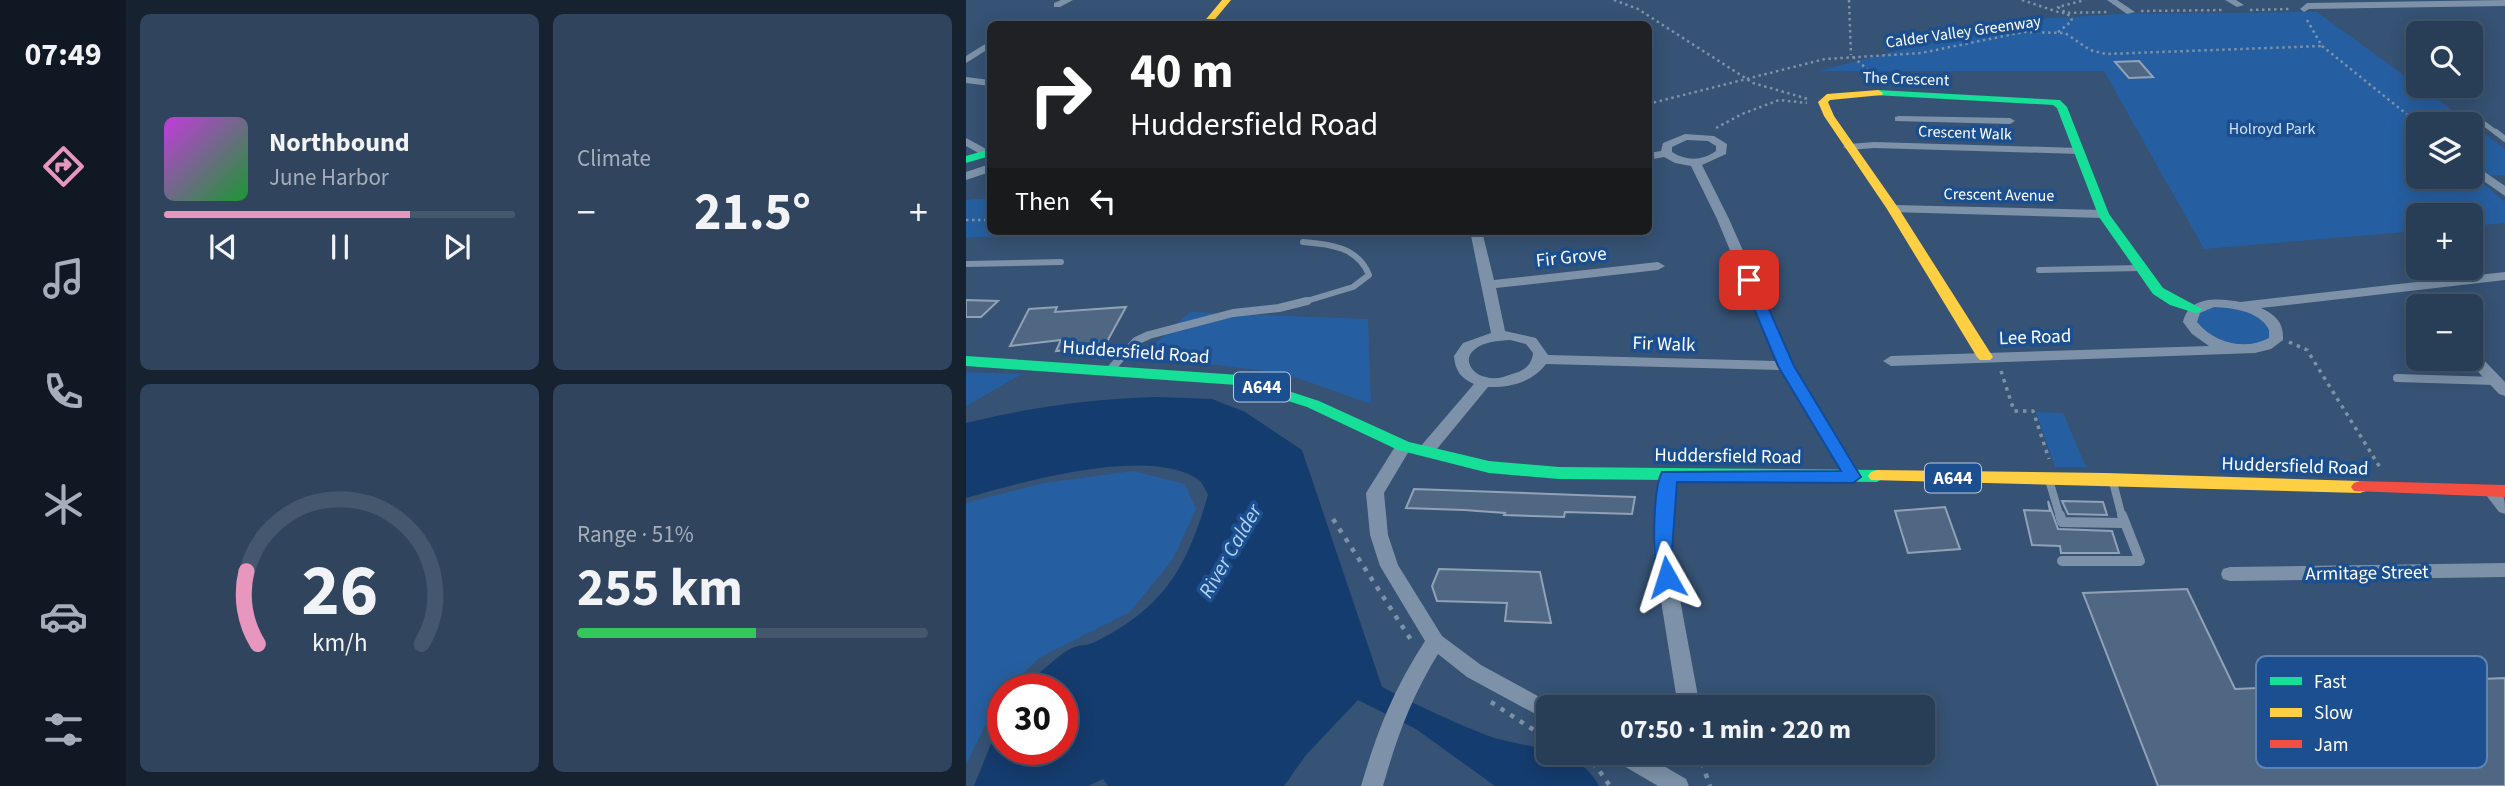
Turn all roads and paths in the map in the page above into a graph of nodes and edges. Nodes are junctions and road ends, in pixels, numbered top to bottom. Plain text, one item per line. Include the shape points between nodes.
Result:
1 (1069, 0) edge
2 (1227, 0) edge
3 (1614, 0) edge
4 (1849, 0) edge
5 (2022, 0) edge
6 (2085, 0) edge
7 (2111, 0) edge
8 (2229, 0) edge
9 (2505, 4) edge
10 (1057, 5) dead end
11 (2240, 5) dead end
12 (2304, 9) junction
13 (2224, 10) dead end
14 (2251, 10) dead end
15 (2130, 12) junction
16 (2066, 13) junction
17 (1209, 21) edge
18 (2058, 32) junction
19 (987, 46) edge
20 (2322, 46) junction
21 (1851, 55) junction
22 (966, 60) edge
23 (1749, 79) junction
24 (966, 80) edge
25 (987, 83) edge
26 (1869, 93) junction
27 (1952, 97) junction
28 (1824, 102) junction
29 (1652, 103) edge
30 (2406, 114) edge
31 (1899, 119) dead end
32 (1962, 120) junction
33 (2010, 121) dead end
34 (2483, 123) edge
35 (1702, 137) junction
36 (2505, 139) edge
37 (966, 141) edge
38 (1849, 147) junction
39 (2079, 151) junction
40 (1665, 153) junction
41 (1652, 156) edge
42 (987, 157) edge
43 (987, 158) edge
44 (966, 160) edge
45 (987, 160) edge
46 (1695, 162) junction
47 (2483, 175) edge
48 (966, 176) edge
49 (2505, 192) edge
50 (1894, 209) junction
51 (2103, 214) junction
52 (966, 220) edge
53 (987, 220) edge
54 (1477, 235) edge
55 (1303, 242) dead end
56 (1061, 262) dead end
57 (966, 264) edge
58 (1658, 266) dead end
59 (2140, 268) junction
60 (2039, 270) dead end
61 (2505, 276) edge
62 (1488, 285) junction
63 (2289, 300) junction
64 (2175, 302) junction
65 (2241, 306) junction
66 (2195, 309) junction
67 (2194, 329) junction
68 (2276, 331) junction
69 (1499, 336) junction
70 (2243, 349) junction
71 (2181, 351) junction
72 (1990, 357) junction
73 (1541, 359) junction
74 (966, 361) edge
75 (1891, 361) dead end
76 (1786, 366) junction
77 (2483, 368) edge
78 (1110, 370) junction
79 (2398, 378) dead end
80 (1484, 382) junction
81 (2500, 386) edge
82 (1404, 446) junction
83 (1426, 451) junction
84 (1668, 476) junction
85 (1853, 477) junction
86 (2112, 479) junction
87 (2053, 480) junction
88 (2394, 489) junction
89 (2498, 491) edge
90 (2505, 508) edge
91 (2124, 523) junction
92 (2062, 561) dead end
93 (2505, 570) edge
94 (2230, 574) dead end
95 (1435, 641) junction
96 (1687, 695) edge
97 (1536, 704) edge
98 (1595, 765) edge
99 (1642, 765) edge
100 (1703, 765) edge
101 (1372, 786) edge
102 (1610, 786) edge
103 (1678, 786) edge
104 (1710, 786) edge

1 - 10 street
2 - 17 main road
3 - 23 path via 1638,9
4 - 21 path
5 - 16 path
6 - 16 path via 2058,7
7 - 15 street
8 - 11 street
9 - 12 street
12 - 14 path
12 - 20 path
13 - 15 path
15 - 16 path
16 - 18 path via 2072,21
18 - 20 path, Calder Valley Greenway via 2087,50 2106,54
18 - 21 path, Calder Valley Greenway via 2022,32 1918,53
19 - 22 street
20 - 30 path
21 - 23 path, Calder Valley Greenway
21 - 26 path via 1867,69
23 - 28 path via 1795,98
23 - 29 path, Calder Valley Greenway
24 - 25 street
26 - 27 main road, The Crescent
26 - 28 main road, The Crescent via 1843,93
27 - 32 street
27 - 39 main road, The Crescent via 2056,102
28 - 35 path via 1779,100
28 - 38 main road
31 - 32 street
32 - 33 street
34 - 36 lane
35 - 40 street via 1677,139 1667,145
35 - 46 street via 1721,144 1722,152
37 - 42 street
38 - 39 street, Crescent Walk
38 - 50 main road
39 - 51 main road, The Crescent
40 - 41 street
40 - 46 street via 1676,160
43 - 44 main road
45 - 48 street
46 - 76 street
47 - 49 street
50 - 51 street, Crescent Avenue
50 - 72 main road
51 - 59 main road, The Crescent
52 - 53 path
54 - 62 street
55 - 78 lane via 1337,245 1356,258 1369,275 1353,287 1320,298 1279,309 1233,313 1149,335 1136,341
56 - 57 lane
58 - 62 street, Fir Grove
59 - 60 lane
59 - 64 main road, The Crescent via 2158,291
61 - 63 street
62 - 69 street
63 - 65 street
63 - 68 street
64 - 66 main road, The Crescent
64 - 67 street, The Crescent
65 - 66 street via 2214,303
65 - 68 street via 2266,317
66 - 67 street via 2190,322
67 - 70 street via 2213,342
67 - 71 street
68 - 70 street, Lee Road via 2269,345
68 - 88 path via 2307,350
69 - 73 street via 1531,341
69 - 80 street via 1474,343 1460,358 1464,373
70 - 71 street, Lee Road
71 - 72 street, Lee Road
72 - 75 street, Lee Road
72 - 87 path via 2014,411 2033,411
73 - 76 street, Fir Walk
73 - 80 street via 1521,377
74 - 78 main road, Huddersfield Road / A644
76 - 85 street
77 - 81 street
78 - 82 main road, Huddersfield Road / A644 via 1239,380 1313,404
79 - 81 lane
80 - 83 street
82 - 83 main road, Huddersfield Road / A644
82 - 95 street via 1375,493 1380,535 1389,566
83 - 84 main road, Huddersfield Road / A644 via 1489,467
84 - 85 main road, Huddersfield Road / A644
84 - 96 street via 1662,551
85 - 87 main road, Huddersfield Road / A644
86 - 87 main road, Huddersfield Road / A644
86 - 88 main road, Huddersfield Road / A644
86 - 91 lane
87 - 91 lane via 2062,522
88 - 89 main road, Huddersfield Road / A644
89 - 90 street
91 - 92 lane via 2140,561
93 - 94 street, Armitage Street
95 - 97 street via 1475,671
95 - 101 street via 1389,728
98 - 102 path
99 - 103 street
100 - 104 path

